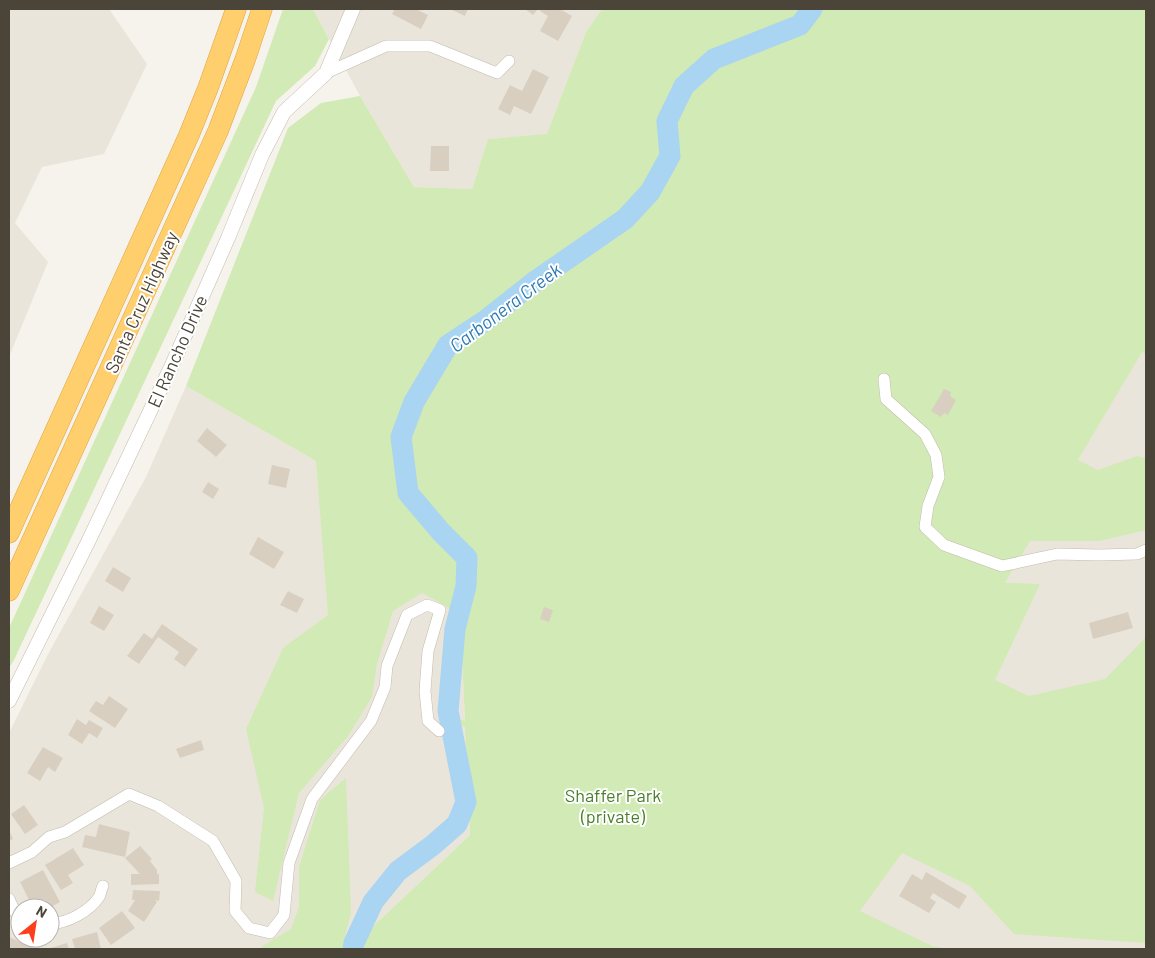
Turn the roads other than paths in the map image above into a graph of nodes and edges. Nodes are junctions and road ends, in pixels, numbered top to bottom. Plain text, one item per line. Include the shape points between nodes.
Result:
1 (236, 9) edge
2 (262, 9) edge
3 (353, 9) edge
4 (509, 61) dead end
5 (326, 73) junction
6 (884, 379) dead end
7 (9, 533) edge
8 (1146, 550) edge
9 (9, 591) edge
10 (9, 701) edge
11 (439, 731) dead end
12 (9, 863) edge
13 (102, 886) dead end
14 (60, 923) edge

1 - 7 highway, Santa Cruz Highway via 196,119
2 - 9 highway, Santa Cruz Highway via 218,131
3 - 5 street, El Rancho Drive
4 - 5 street via 496,73 430,46 386,46
5 - 10 street, El Rancho Drive via 284,112 262,154 172,365
6 - 8 street via 886,399 925,434 936,455 938,477 928,506 926,528 944,546 1002,566 1057,554 1137,554
11 - 12 street via 428,721 426,691 428,651 440,610 427,604 407,616 387,666 385,687 371,721 312,799 289,863 284,915 270,932 250,928 235,911 236,881 213,840 158,806 129,794 64,832 49,837 32,852
13 - 14 street via 99,897 87,908

